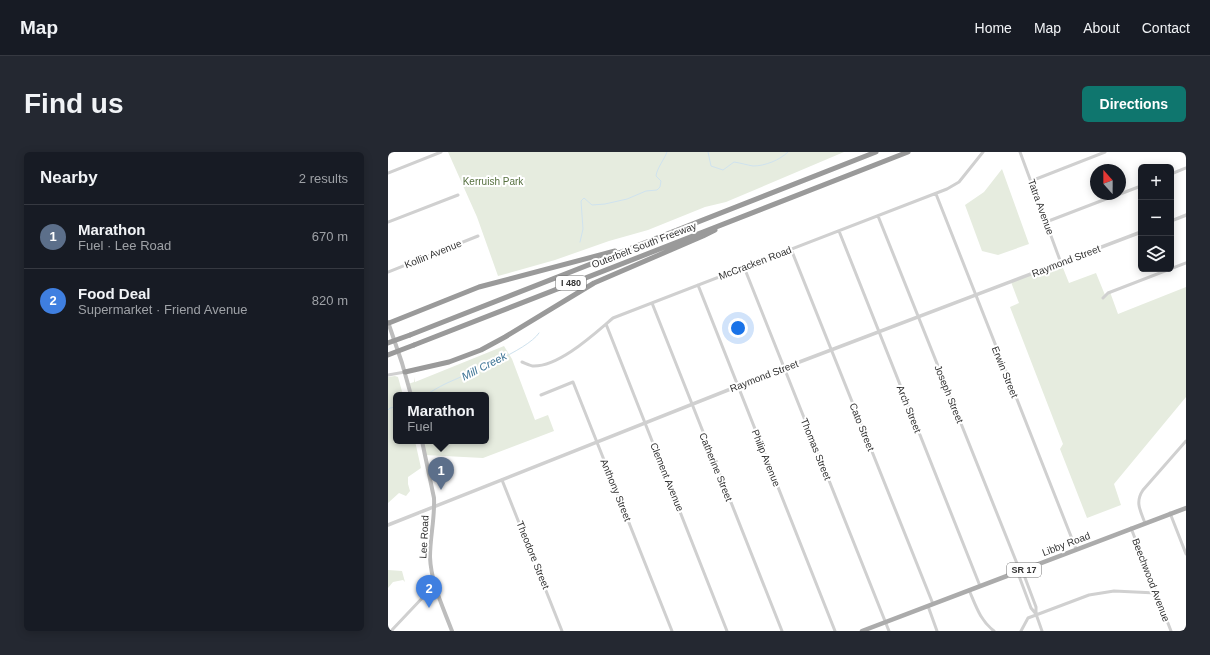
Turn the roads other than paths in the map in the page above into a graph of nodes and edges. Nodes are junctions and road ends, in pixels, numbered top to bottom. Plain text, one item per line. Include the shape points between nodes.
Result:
1 (441, 152) edge
2 (876, 152) edge
3 (908, 152) edge
4 (983, 152) edge
5 (1020, 152) edge
6 (1105, 152) edge
7 (1186, 168) edge
8 (388, 173) edge
9 (1174, 173) edge
10 (1031, 180) junction
11 (1138, 187) edge
12 (1126, 192) edge
13 (936, 194) junction
14 (458, 196) dead end
15 (1104, 200) edge
16 (1186, 215) edge
17 (878, 216) junction
18 (1174, 220) edge
19 (729, 221) junction
20 (388, 222) edge
21 (1046, 222) junction
22 (839, 231) junction
23 (1138, 233) edge
24 (478, 236) dead end
25 (631, 248) junction
26 (791, 249) junction
27 (1061, 263) junction
28 (1186, 263) edge
29 (744, 267) junction
30 (388, 272) edge
31 (698, 285) junction
32 (975, 295) junction
33 (1103, 298) dead end
34 (652, 303) junction
35 (918, 317) junction
36 (388, 323) edge
37 (606, 324) junction
38 (879, 332) junction
39 (388, 343) edge
40 (831, 350) junction
41 (388, 355) edge
42 (522, 362) dead end
43 (784, 368) junction
44 (405, 372) junction
45 (388, 375) edge
46 (738, 386) junction
47 (410, 392) edge
48 (541, 395) dead end
49 (692, 405) junction
50 (645, 423) junction
51 (1186, 441) edge
52 (597, 442) junction
53 (423, 444) edge
54 (502, 480) junction
55 (434, 506) junction
56 (1186, 508) edge
57 (1170, 514) junction
58 (1145, 523) junction
59 (388, 525) edge
60 (1131, 528) junction
61 (1076, 550) junction
62 (1186, 554) edge
63 (1020, 571) junction
64 (980, 586) junction
65 (436, 587) junction
66 (970, 590) junction
67 (1156, 593) junction
68 (930, 605) junction
69 (1036, 614) junction
70 (885, 622) junction
71 (391, 631) edge
72 (452, 631) edge
73 (562, 631) edge
74 (672, 631) edge
75 (727, 631) edge
76 (782, 631) edge
77 (835, 631) edge
78 (862, 631) edge
79 (889, 631) edge
80 (937, 631) edge
81 (994, 631) edge
82 (1020, 631) edge
83 (1042, 631) edge
84 (1171, 631) edge

1 - 8 street
2 - 25 highway, Outerbelt South Freeway / I 480
3 - 19 highway, Outerbelt South Freeway / I 480
4 - 13 street, McCracken Road via 959,182
5 - 10 street, Tatra Avenue
6 - 10 street
7 - 9 street
10 - 21 street, Tatra Avenue
11 - 12 street
13 - 17 street, McCracken Road
13 - 32 street, Erwin Street
14 - 20 street
15 - 21 street
16 - 18 street
17 - 22 street, McCracken Road
17 - 35 street, Joseph Street
19 - 41 highway, Outerbelt South Freeway / I 480, bridge
19 - 44 highway via 703,236 594,283 487,348 450,362
21 - 27 street, Tatra Avenue
22 - 26 street, McCracken Road
22 - 38 street, Arch Street
23 - 27 street, Raymond Street
24 - 30 street, Kollin Avenue
25 - 36 highway via 486,285
25 - 39 highway, Outerbelt South Freeway / I 480, bridge
26 - 29 street, McCracken Road
26 - 40 street, Cato Street
27 - 32 street, Raymond Street
28 - 33 street via 1108,293
29 - 31 street, McCracken Road
29 - 43 street, Thomas Street
31 - 34 street, McCracken Road
31 - 46 street, Philip Avenue
32 - 35 street, Raymond Street
32 - 61 street, Erwin Street
34 - 37 street, McCracken Road via 613,318
34 - 49 street, Catherine Street
35 - 38 street, Raymond Street
35 - 63 street, Joseph Street
36 - 44 main road
37 - 42 street, McCracken Road via 574,350 558,359 533,366
37 - 50 street, Clement Avenue
38 - 40 street, Raymond Street
38 - 64 street, Arch Street
40 - 43 street, Raymond Street
40 - 68 street, Cato Street
43 - 46 street, Raymond Street
43 - 70 street, Thomas Street
44 - 45 street
44 - 47 main road
46 - 49 street, Raymond Street
46 - 77 street, Philip Avenue
48 - 52 street, Anthony Street via 573,382
49 - 50 street, Raymond Street
49 - 76 street, Catherine Street
50 - 52 street, Raymond Street
50 - 75 street, Clement Avenue
51 - 58 street via 1139,496 1138,503
52 - 54 street, Raymond Street
52 - 74 street, Anthony Street
53 - 55 main road, Lee Road
54 - 55 street, Raymond Street
54 - 73 street, Theodore Street
55 - 59 street, Raymond Street
55 - 65 main road, Lee Road via 430,558
56 - 57 main road, Libby Road / SR 17
57 - 58 main road, Libby Road / SR 17
57 - 62 street
58 - 60 main road, Libby Road / SR 17
60 - 61 main road, Libby Road / SR 17
60 - 67 street, Beechwood Avenue
61 - 63 main road, Libby Road / SR 17
63 - 64 main road, Libby Road / SR 17
63 - 69 street, Joseph Street via 1019,576 1031,608
64 - 66 main road, Libby Road / SR 17
65 - 71 street via 428,592
65 - 72 main road, Lee Road
66 - 68 main road, Libby Road / SR 17
66 - 81 street via 980,617
67 - 69 street via 1101,592
67 - 84 street, Beechwood Avenue
68 - 70 main road, Libby Road / SR 17
68 - 80 street, Cato Street
69 - 82 street via 1028,618
69 - 83 street, Joseph Street
70 - 78 main road, Libby Road / SR 17
70 - 79 street, Thomas Street

